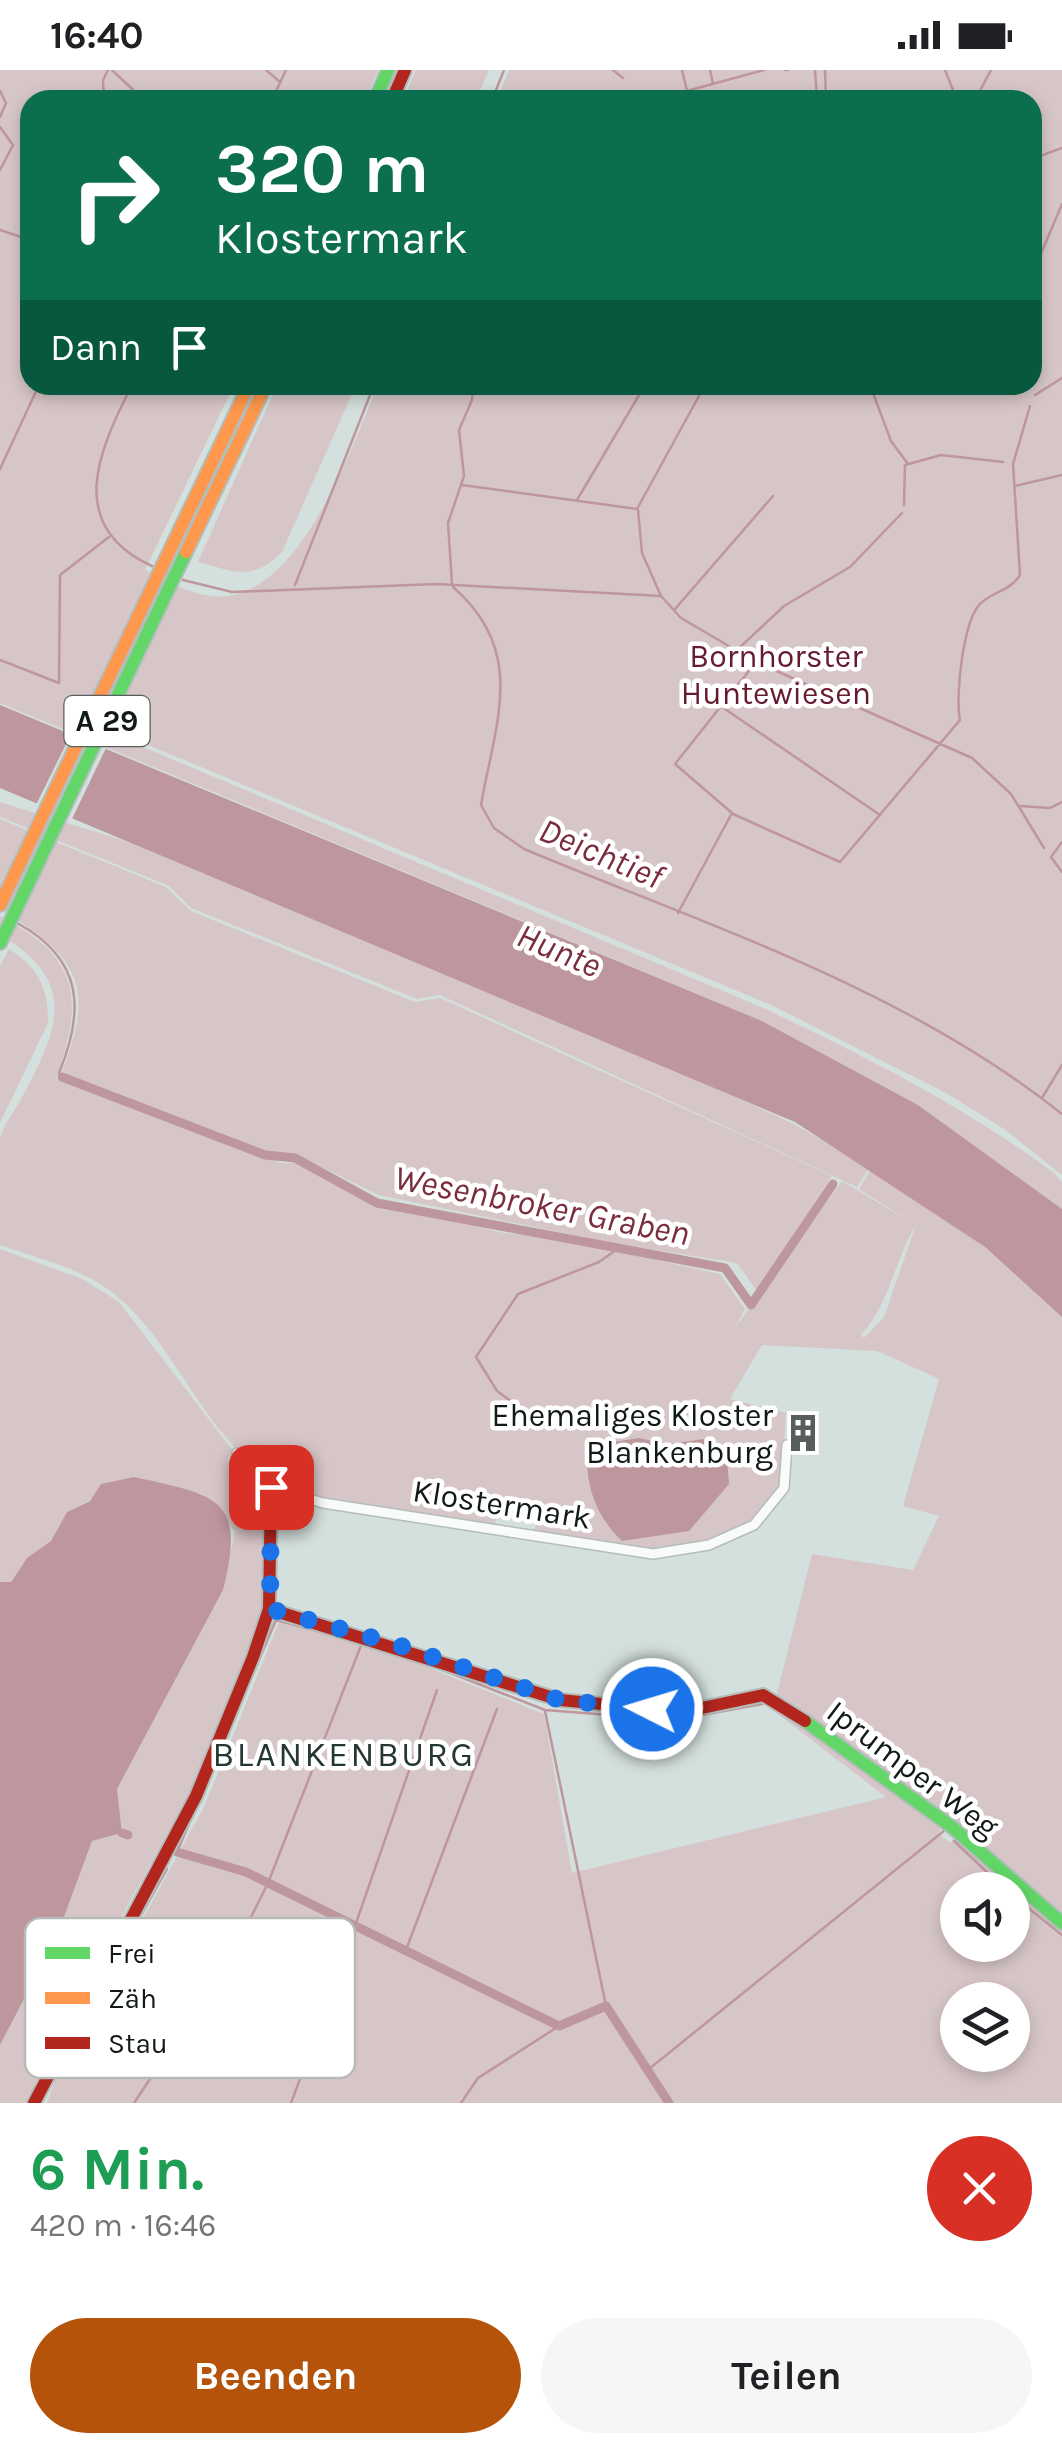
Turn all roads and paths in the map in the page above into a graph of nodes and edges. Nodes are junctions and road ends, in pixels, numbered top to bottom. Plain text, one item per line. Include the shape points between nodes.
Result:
1 (244, 395) edge
2 (261, 395) edge
3 (0, 906) edge
4 (0, 943) edge
5 (786, 1445) dead end
6 (237, 1452) dead end
7 (271, 1487) junction
8 (270, 1609) junction
9 (130, 1918) edge
10 (1062, 1923) edge
11 (45, 2078) edge
12 (34, 2103) edge

1 - 3 main road, A 29
2 - 4 main road, A 29
5 - 7 street, Klostermark via 784,1488 754,1525 709,1545 653,1554 323,1503
6 - 7 street
7 - 8 main road
8 - 9 main road via 196,1796
8 - 10 main road, Iprumper Weg via 560,1700 682,1712 763,1696 774,1700 952,1827
11 - 12 main road

